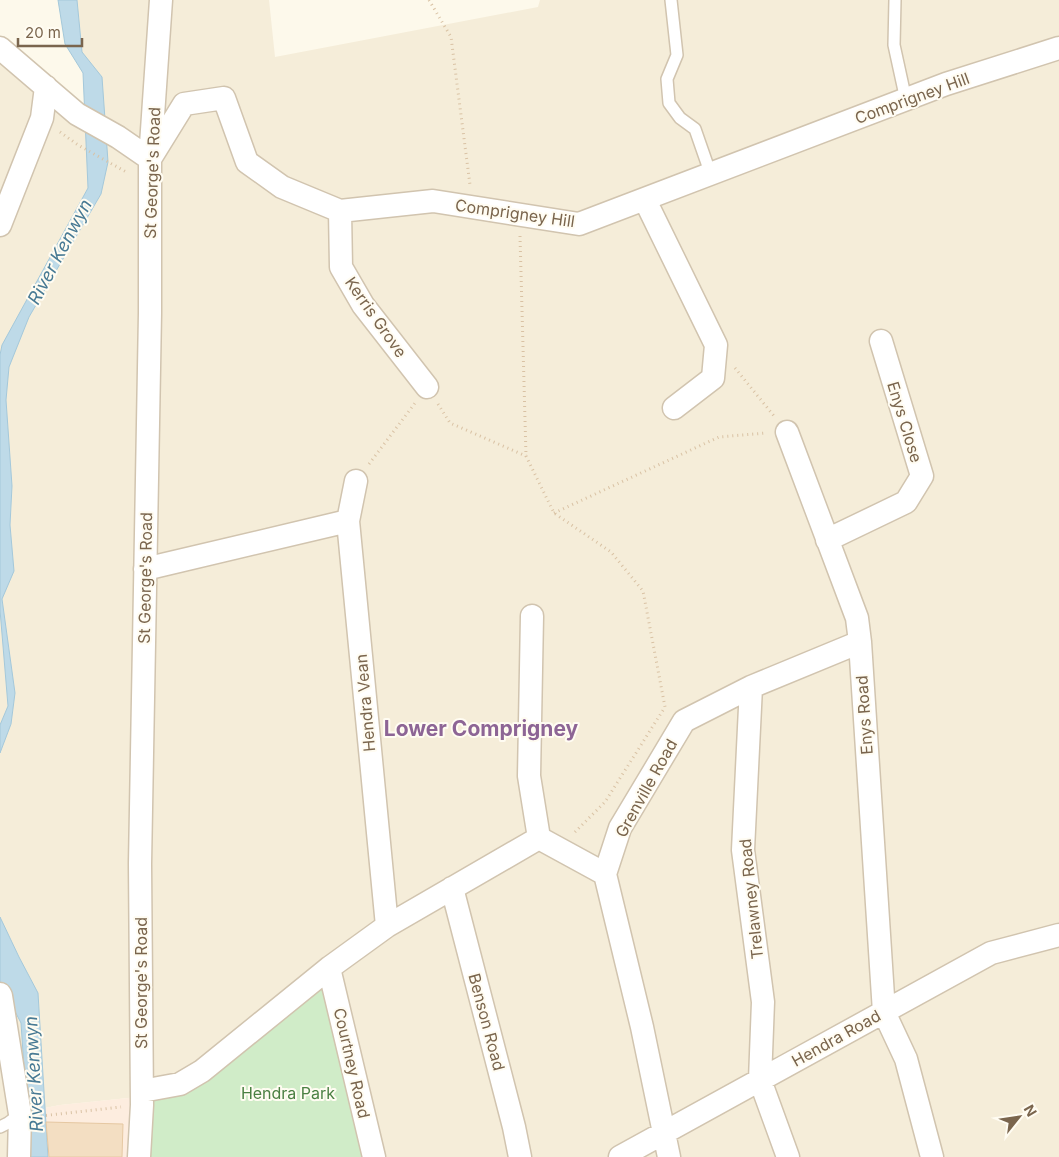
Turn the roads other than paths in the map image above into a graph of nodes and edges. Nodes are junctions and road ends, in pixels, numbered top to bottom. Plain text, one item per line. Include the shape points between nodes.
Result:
1 (162, 0) edge
2 (671, 0) edge
3 (895, 0) edge
4 (0, 48) edge
5 (1059, 48) edge
6 (46, 87) junction
7 (906, 100) junction
8 (150, 159) junction
9 (711, 175) junction
10 (645, 200) junction
11 (340, 211) junction
12 (0, 225) edge
13 (881, 341) dead end
14 (427, 387) road end
15 (674, 408) dead end
16 (787, 432) road end
17 (356, 481) road end
18 (348, 521) junction
19 (827, 540) junction
20 (145, 570) junction
21 (532, 616) dead end
22 (860, 642) junction
23 (751, 687) junction
24 (539, 838) junction
25 (605, 874) junction
26 (452, 888) junction
27 (386, 926) junction
28 (1059, 935) edge
29 (330, 968) junction
30 (0, 994) edge
31 (884, 1012) junction
32 (760, 1080) junction
33 (142, 1098) junction
34 (20, 1114) junction
35 (0, 1127) edge
36 (663, 1133) junction
37 (19, 1157) edge
38 (139, 1157) edge
39 (374, 1157) edge
40 (520, 1157) edge
41 (620, 1157) edge
42 (668, 1157) edge
43 (788, 1157) edge
44 (932, 1157) edge

1 - 8 street, St George's Road
2 - 9 lane via 677,55 667,79 669,103 680,118 695,129
3 - 7 lane via 894,45
4 - 6 street
5 - 7 street, Comprigney Hill
6 - 8 street via 77,114
6 - 12 street via 42,118
7 - 9 street, Comprigney Hill
8 - 11 street, Comprigney Hill via 184,104 224,98 247,162 282,187
8 - 20 street, St George's Road
9 - 10 street, Comprigney Hill
10 - 11 street, Comprigney Hill via 579,224 433,201
10 - 15 street via 716,344 713,378
11 - 14 street, Kerris Grove via 341,267 363,305
13 - 19 street, Enys Close via 922,476 906,502
16 - 19 street, Enys Road
17 - 18 street, Hendra Vean
18 - 20 street
18 - 27 street, Hendra Vean
19 - 22 street, Enys Road via 857,618
20 - 33 street, St George's Road via 140,864
21 - 24 street via 529,776
22 - 23 street, Grenville Road
22 - 31 street, Enys Road
23 - 25 street, Grenville Road via 684,721 620,828
23 - 32 street, Trelawney Road via 743,850 763,1002
24 - 25 street
24 - 26 street
25 - 36 street via 642,1027
26 - 27 street
26 - 40 street, Benson Road
27 - 29 street
28 - 31 street, Hendra Road via 991,953
29 - 33 street via 202,1071 180,1084
29 - 39 street, Courtney Road
30 - 34 street
31 - 32 street, Hendra Road
31 - 44 street via 906,1059
32 - 36 street, Hendra Road
32 - 43 street
33 - 38 street, St George's Road
34 - 35 lane
34 - 37 street
36 - 41 street, Hendra Road
36 - 42 street

